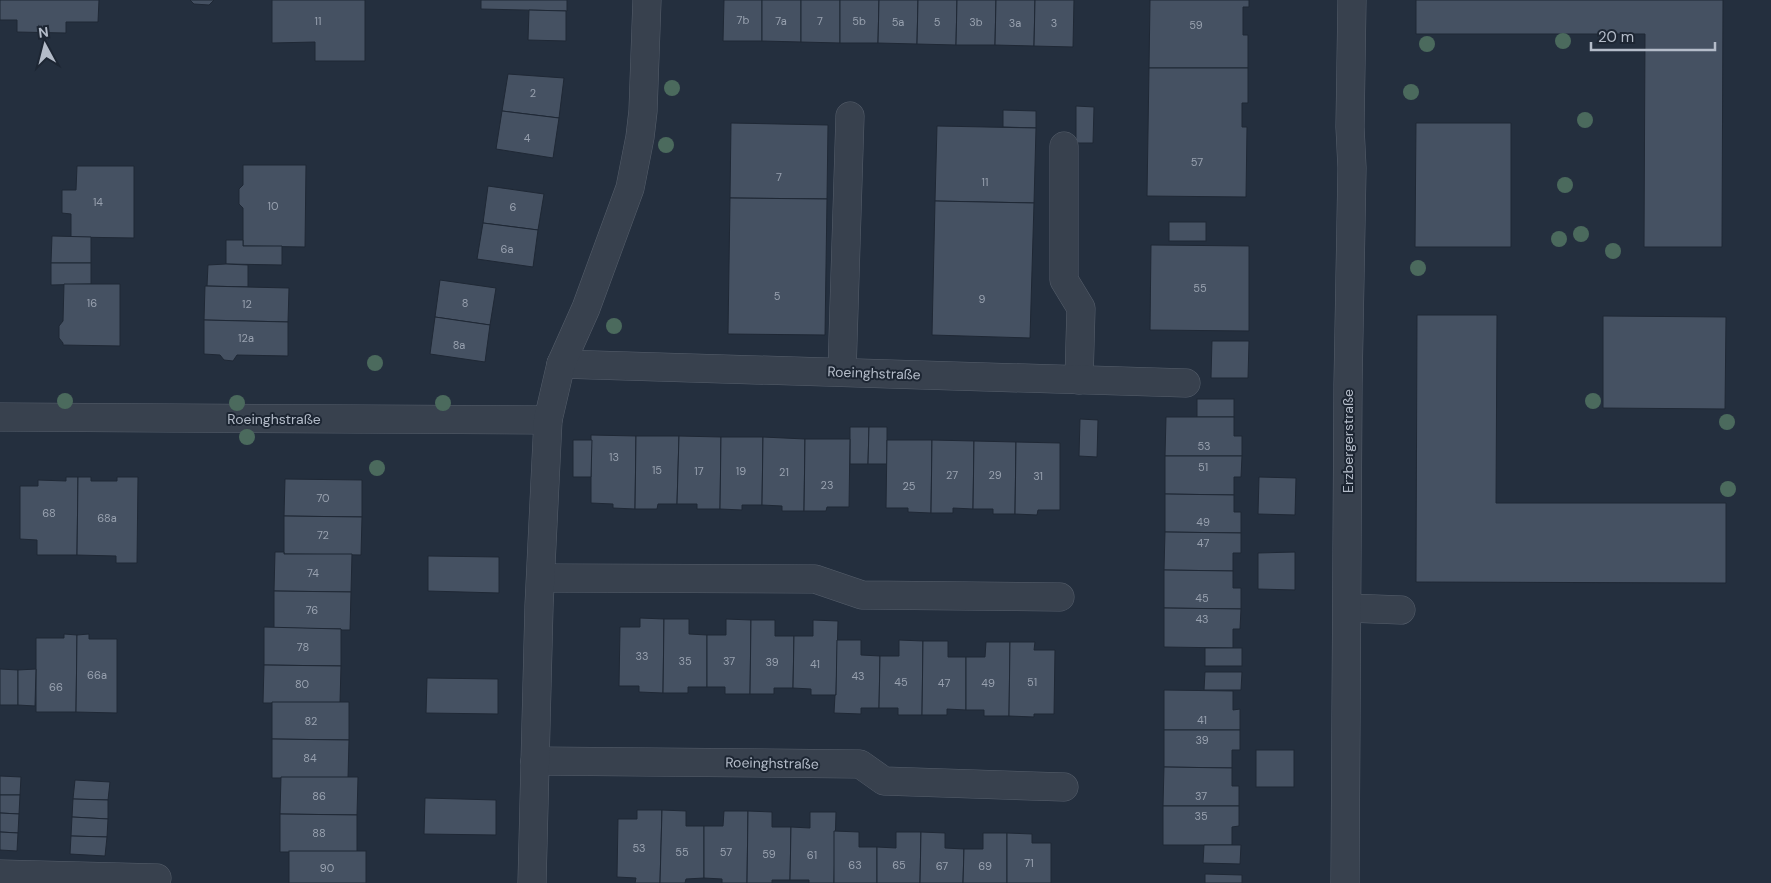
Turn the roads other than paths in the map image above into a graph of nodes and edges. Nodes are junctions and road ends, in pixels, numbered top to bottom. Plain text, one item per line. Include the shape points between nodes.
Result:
1 (647, 0) edge
2 (1352, 0) edge
3 (850, 116) dead end
4 (1064, 146) dead end
5 (561, 364) junction
6 (842, 372) junction
7 (1080, 380) junction
8 (1186, 383) dead end
9 (0, 417) edge
10 (548, 420) junction
11 (541, 578) junction
12 (1060, 597) dead end
13 (1348, 608) junction
14 (1401, 610) dead end
15 (535, 761) junction
16 (1064, 787) dead end
17 (0, 874) edge
18 (157, 878) dead end
19 (532, 883) edge
20 (1345, 883) edge

1 - 5 street via 643,111 630,188 586,308
2 - 13 street, Erzbergerstraße
3 - 6 street
4 - 7 street via 1064,280 1081,308
5 - 6 street, Roeinghstraße
5 - 10 street
6 - 7 street, Roeinghstraße
7 - 8 street, Roeinghstraße
9 - 10 street, Roeinghstraße
10 - 11 street
11 - 12 street via 815,579 862,595
11 - 15 street
13 - 14 street
13 - 20 street, Erzbergerstraße
15 - 16 street, Roeinghstraße via 860,764 884,781
15 - 19 street
17 - 18 street

